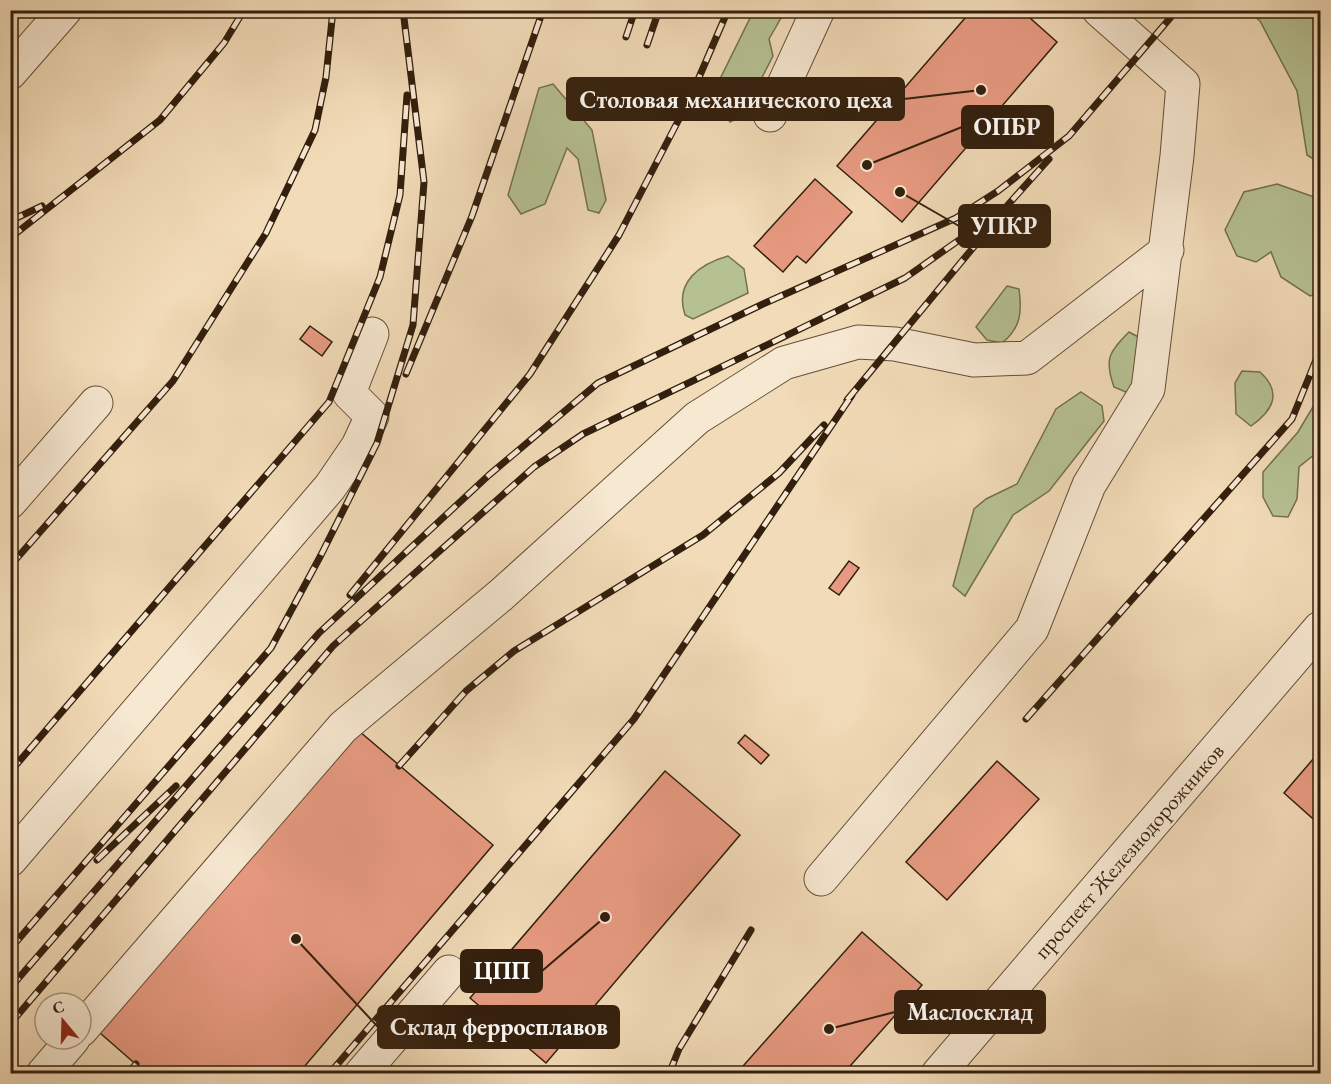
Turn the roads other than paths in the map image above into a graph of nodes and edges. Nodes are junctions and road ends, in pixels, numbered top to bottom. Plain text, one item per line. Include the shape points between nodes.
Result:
1 (65, 10) edge
2 (818, 10) edge
3 (1099, 10) edge
4 (10, 74) edge
5 (770, 115) dead end
6 (1167, 250) junction
7 (372, 334) dead end
8 (96, 403) dead end
9 (10, 502) edge
10 (1320, 628) edge
11 (10, 860) edge
12 (820, 879) dead end
13 (449, 972) dead end
14 (93, 1016) edge
15 (63, 1051) edge
16 (43, 1074) edge
17 (361, 1074) edge
18 (938, 1074) edge

1 - 4 street
2 - 5 street
3 - 6 street via 1183,84
6 - 12 street via 1148,389 1089,485 1032,629
6 - 14 street via 1027,358 974,360 895,344 858,342 784,363 697,418 501,595 343,727
7 - 11 street via 349,393 372,416 358,446 330,487
8 - 9 street
10 - 18 street, проспект Железнодорожников
13 - 17 street
15 - 16 street

